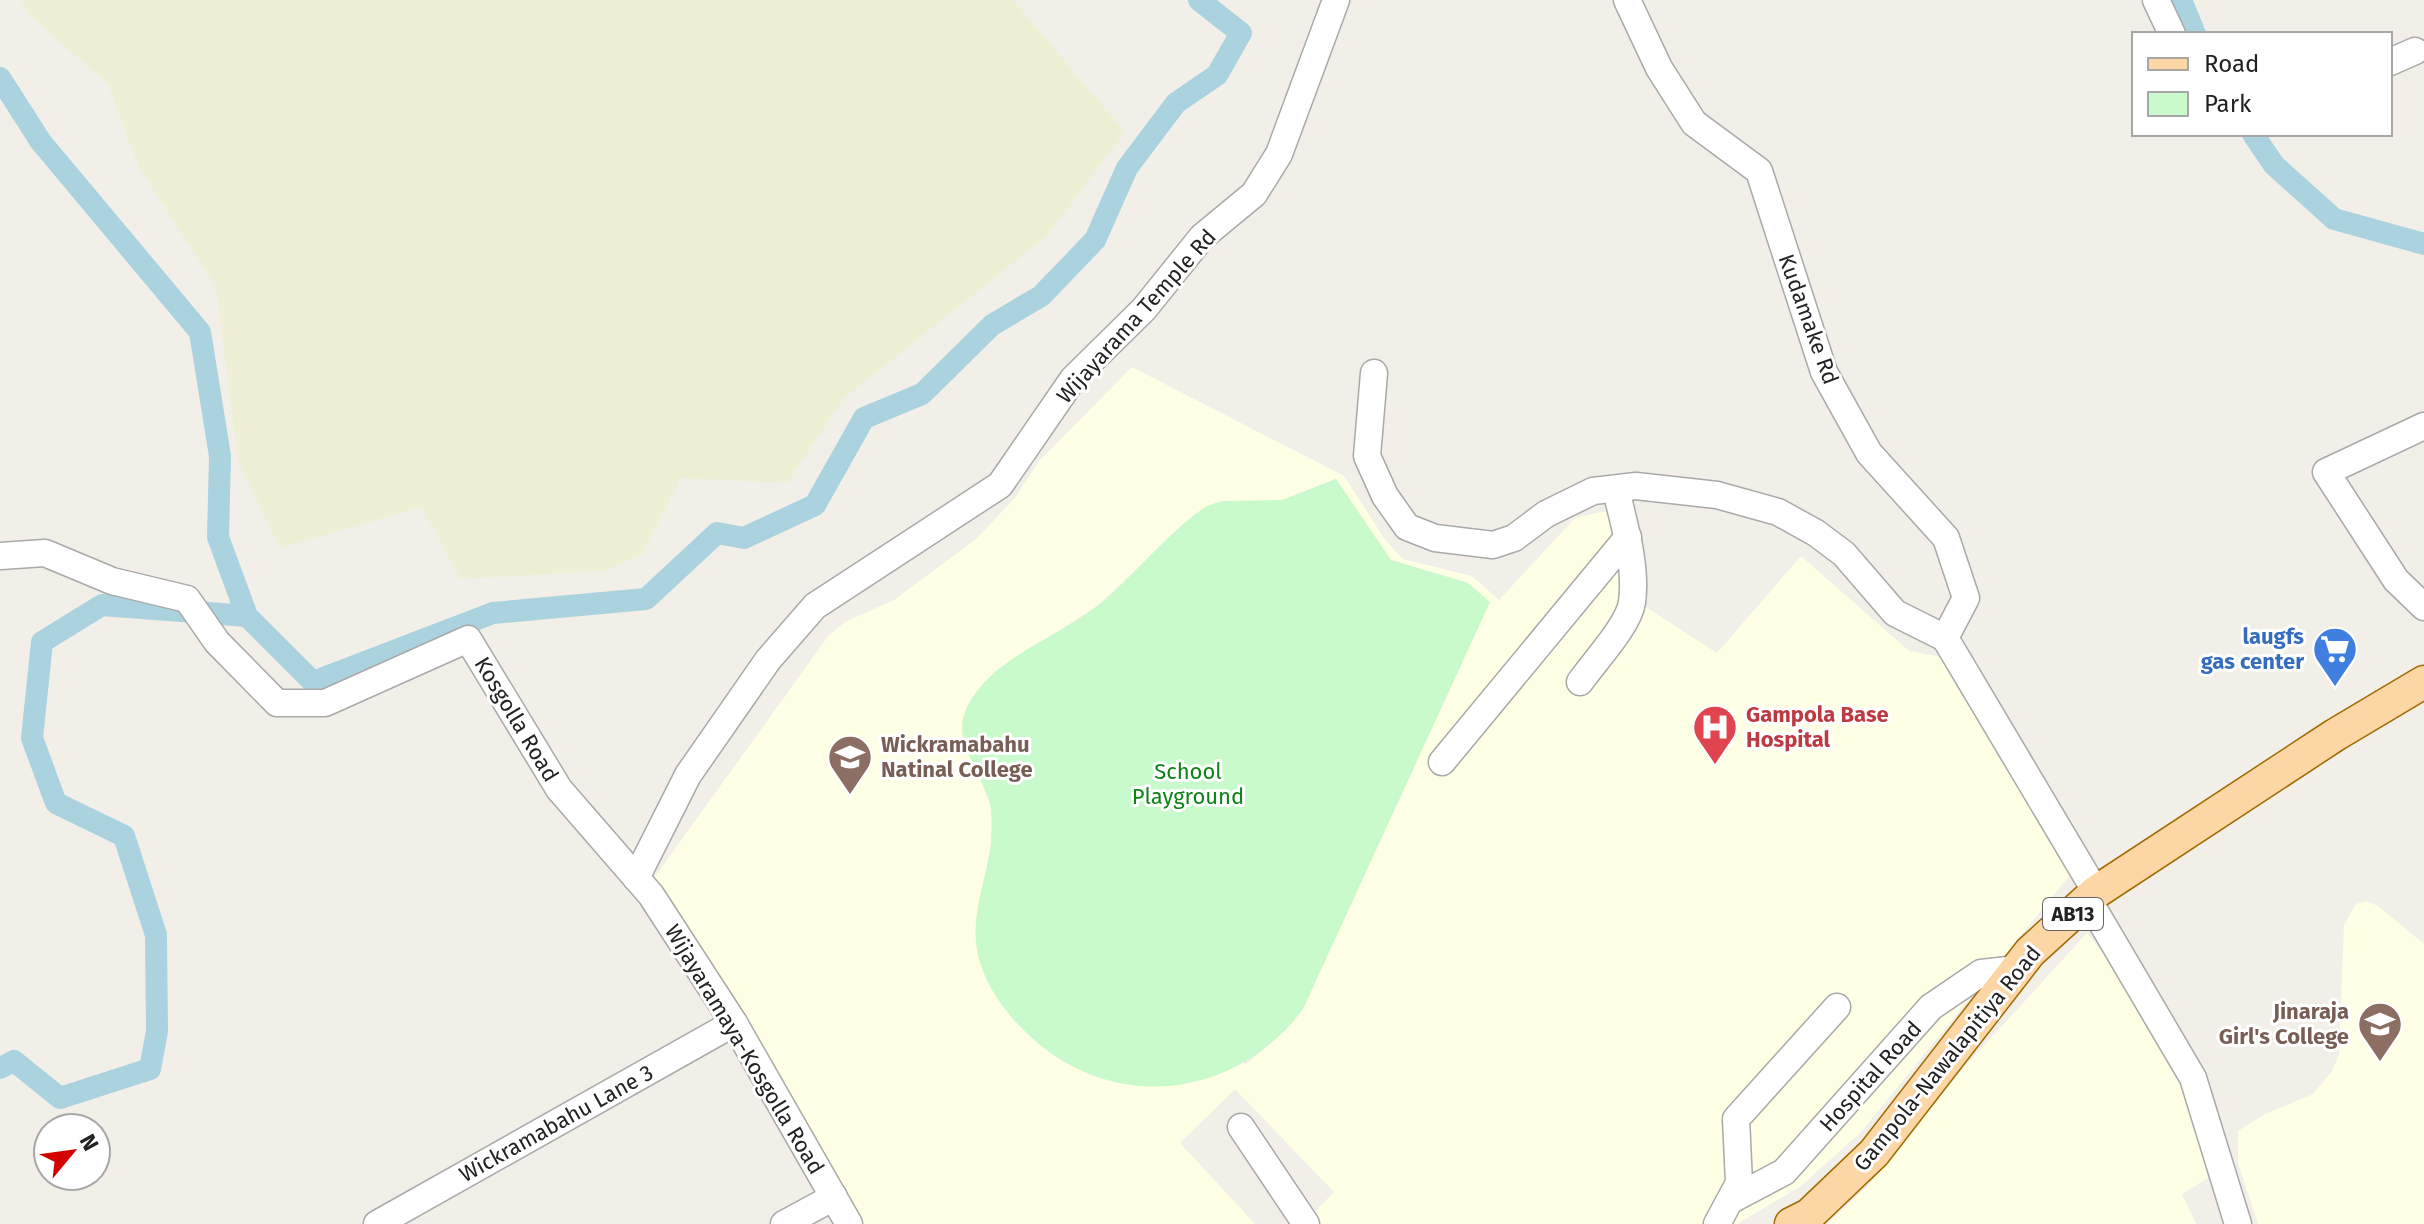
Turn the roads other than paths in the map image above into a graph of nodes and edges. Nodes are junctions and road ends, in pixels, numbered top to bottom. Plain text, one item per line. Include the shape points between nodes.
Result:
1 (1336, 0) edge
2 (1627, 0) edge
3 (2156, 0) edge
4 (2171, 32) edge
5 (2421, 54) edge
6 (2392, 61) edge
7 (1374, 373) dead end
8 (2424, 426) edge
9 (1616, 490) junction
10 (1628, 537) junction
11 (0, 556) edge
12 (2424, 607) edge
13 (1945, 638) junction
14 (1580, 682) dead end
15 (2424, 682) edge
16 (1442, 762) dead end
17 (636, 878) junction
18 (2093, 896) junction
19 (2017, 969) junction
20 (1837, 1007) dead end
21 (734, 1023) junction
22 (1241, 1127) dead end
23 (834, 1197) junction
24 (1731, 1200) junction
25 (377, 1224) edge
26 (784, 1224) edge
27 (849, 1224) edge
28 (1306, 1224) edge
29 (1717, 1224) edge
30 (1791, 1224) edge
31 (2238, 1224) edge

1 - 17 street, Wijayarama Temple Rd via 1279,154 1254,194 1202,237 1144,309 1073,379 1000,485 815,606 768,660 688,775
2 - 13 street, Kudamake Rd via 1659,68 1694,123 1759,171 1824,372 1869,453 1946,538 1966,598
3 - 4 street
5 - 6 street
7 - 9 street via 1367,456 1407,527 1435,538 1493,545 1593,491
8 - 12 street via 2326,472 2396,580
9 - 10 street
9 - 13 street via 1636,486 1717,495 1778,512 1844,554 1895,613
10 - 14 street via 1632,603
10 - 16 street
11 - 17 street, Kosgolla Road via 45,553 112,581 187,599 217,642 277,703 325,703 468,639 559,789
13 - 18 street
15 - 18 main road, Gampola-Nawalapitiya Road / AB13
17 - 21 street, Wijayaramaya-Kosgolla Road
18 - 19 main road, Gampola-Nawalapitiya Road / AB13
18 - 31 street via 2193,1078
19 - 24 street, Hospital Road via 1981,973 1931,1007 1784,1172
19 - 30 main road, Gampola-Nawalapitiya Road / AB13 via 1874,1153 1809,1215
20 - 24 street via 1736,1119 1739,1183
21 - 23 street, Wijayaramaya-Kosgolla Road
21 - 25 street, Wickramabahu Lane 3
22 - 28 street
23 - 26 street
23 - 27 street, Wijayaramaya-Kosgolla Road
24 - 29 street

